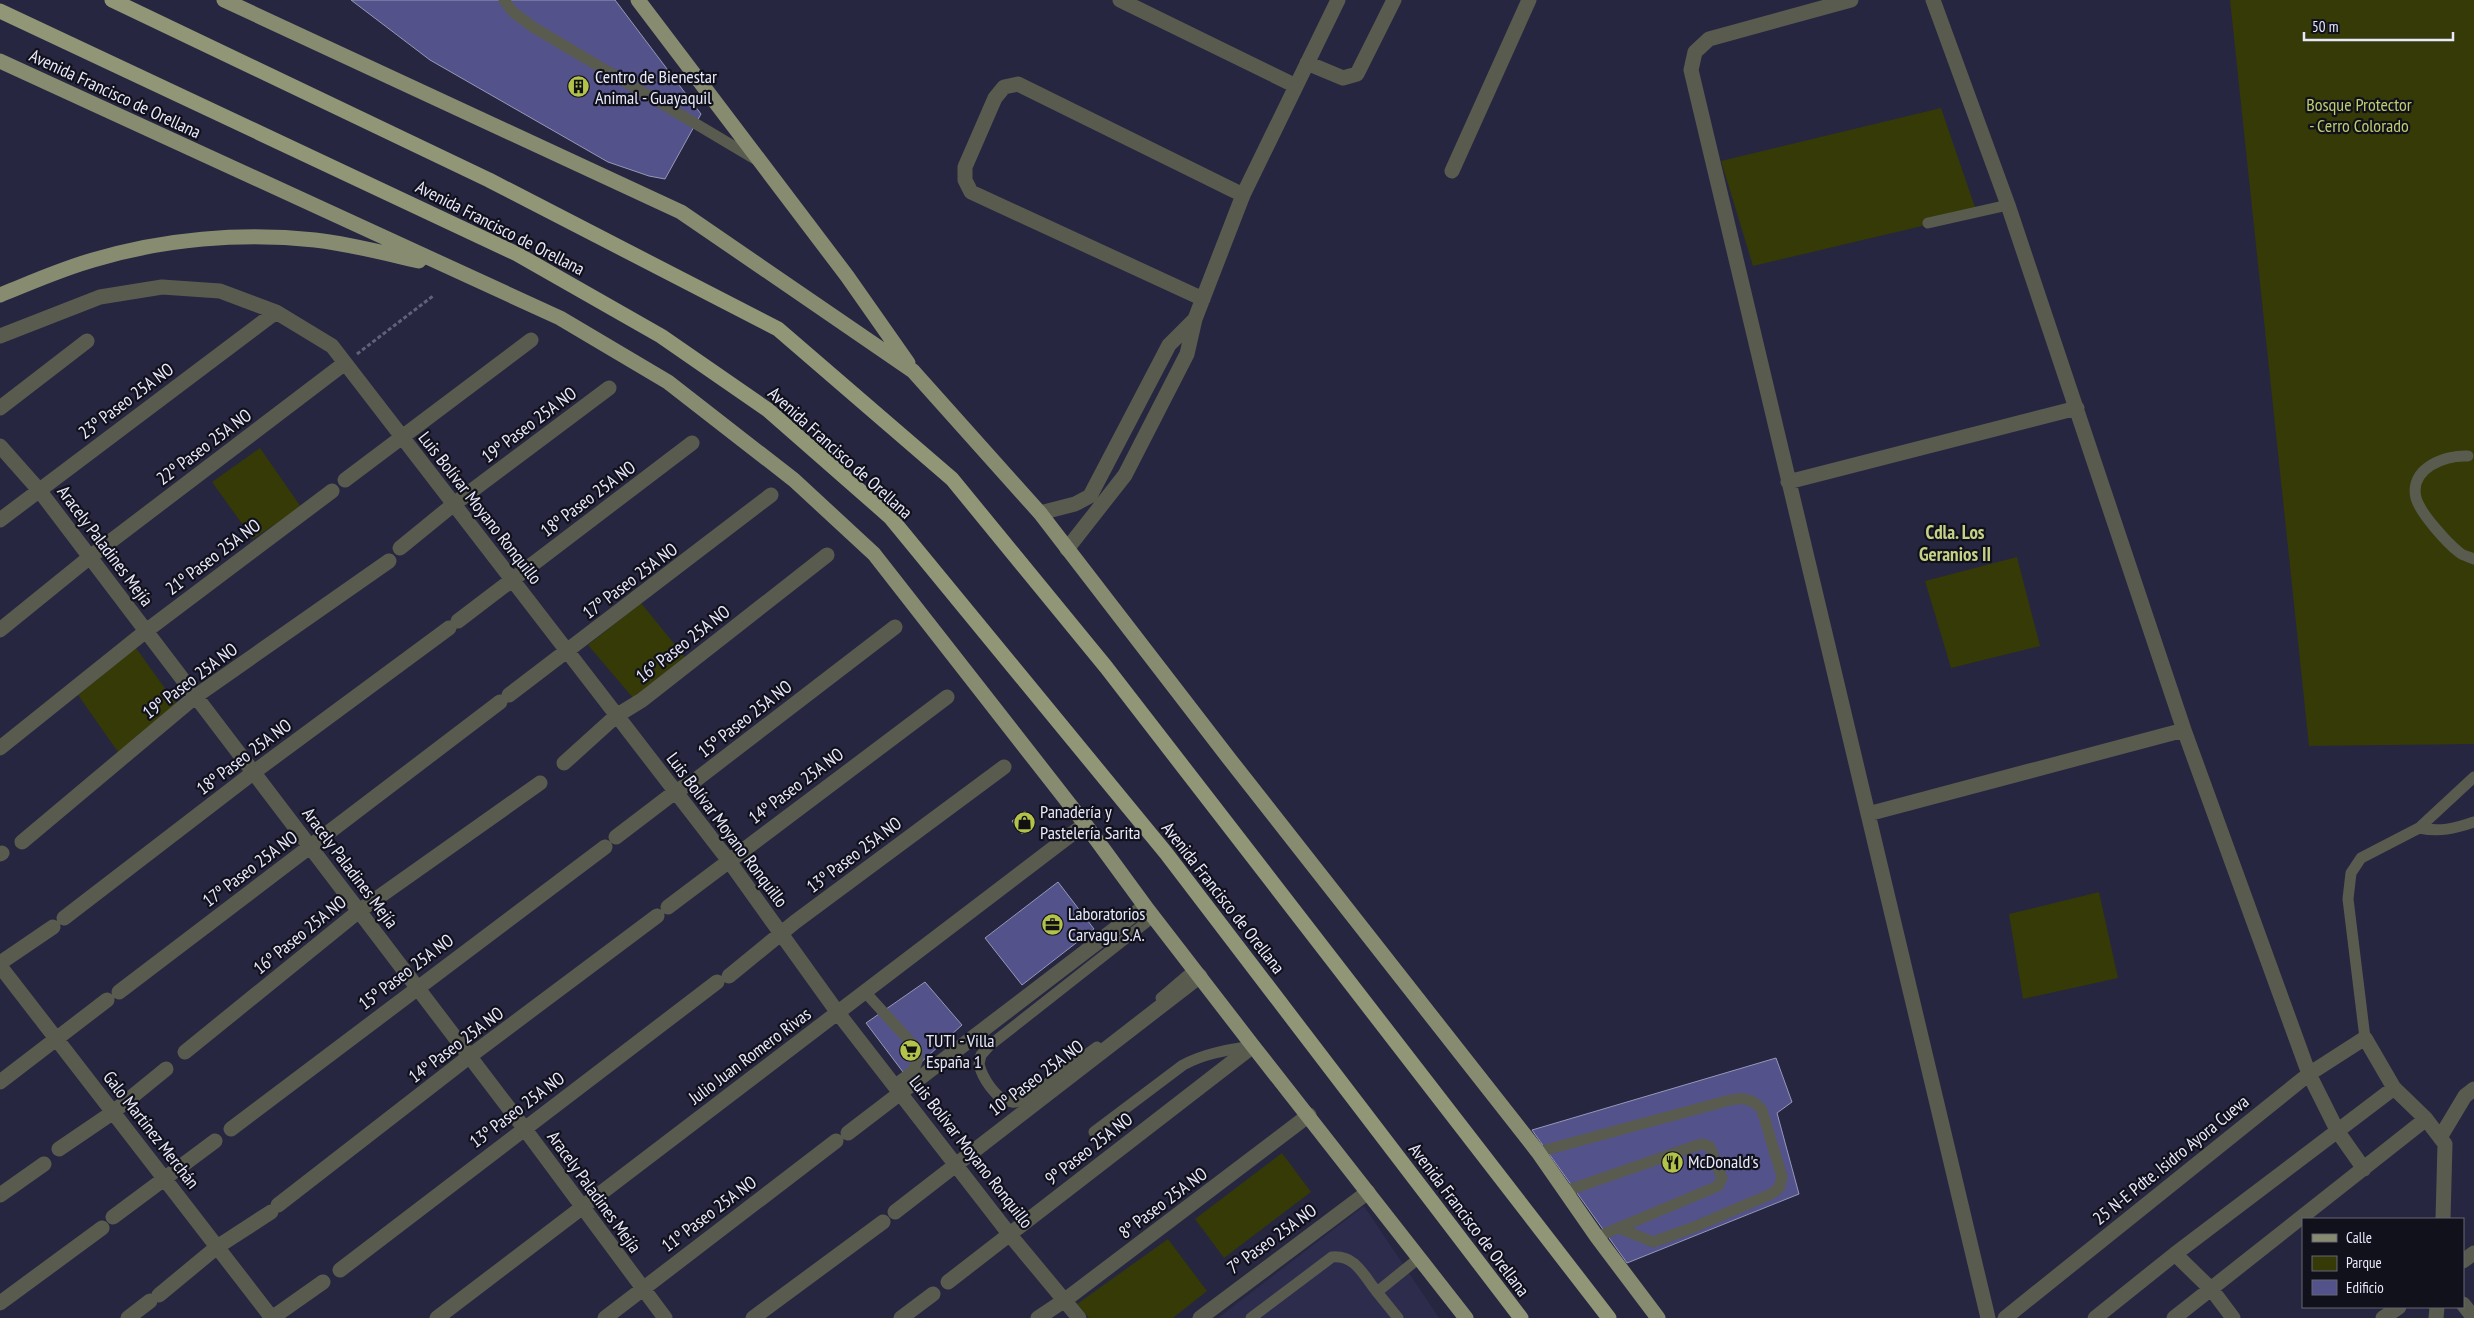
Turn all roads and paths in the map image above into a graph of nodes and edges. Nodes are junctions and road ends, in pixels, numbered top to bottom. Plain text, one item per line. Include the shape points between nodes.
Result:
1 (112, 0) edge
2 (224, 0) edge
3 (504, 0) edge
4 (638, 0) edge
5 (1120, 0) edge
6 (1338, 0) edge
7 (1394, 0) edge
8 (1529, 0) edge
9 (1850, 0) edge
10 (1934, 0) edge
11 (0, 11) edge
12 (0, 61) edge
13 (1307, 63) junction
14 (1296, 86) junction
15 (763, 164) junction
16 (1452, 171) dead end
17 (1243, 195) junction
18 (2008, 205) junction
19 (1928, 223) dead end
20 (450, 268) junction
21 (0, 295) edge
22 (433, 296) dead end
23 (1203, 299) junction
24 (276, 312) junction
25 (1195, 319) junction
26 (0, 336) edge
27 (531, 340) dead end
28 (87, 341) dead end
29 (345, 363) junction
30 (913, 371) junction
31 (610, 388) dead end
32 (0, 408) edge
33 (2077, 408) junction
34 (402, 437) junction
35 (692, 443) dead end
36 (0, 446) edge
37 (2468, 456) dead end
38 (345, 480) dead end
39 (1788, 482) junction
40 (38, 490) junction
41 (332, 491) dead end
42 (771, 495) dead end
43 (1090, 496) junction
44 (454, 504) junction
45 (1103, 505) junction
46 (1040, 513) junction
47 (0, 520) edge
48 (400, 548) dead end
49 (1067, 549) junction
50 (827, 556) dead end
51 (90, 557) junction
52 (2474, 559) edge
53 (389, 561) dead end
54 (511, 579) junction
55 (895, 627) dead end
56 (0, 630) edge
57 (146, 631) junction
58 (567, 652) junction
59 (196, 696) junction
60 (948, 697) dead end
61 (616, 716) junction
62 (2184, 730) junction
63 (0, 748) edge
64 (564, 763) dead end
65 (1004, 767) dead end
66 (254, 772) junction
67 (2474, 777) edge
68 (540, 783) dead end
69 (675, 792) junction
70 (1868, 814) junction
71 (2474, 822) edge
72 (1085, 824) junction
73 (2419, 828) junction
74 (22, 842) dead end
75 (310, 846) junction
76 (729, 861) junction
77 (359, 911) junction
78 (1149, 911) junction
79 (782, 934) junction
80 (0, 964) edge
81 (1198, 973) junction
82 (417, 987) junction
83 (864, 992) junction
84 (838, 1012) junction
85 (2365, 1038) junction
86 (57, 1039) junction
87 (1253, 1046) junction
88 (185, 1052) dead end
89 (470, 1056) junction
90 (166, 1069) dead end
91 (2309, 1074) junction
92 (0, 1082) edge
93 (898, 1088) junction
94 (2394, 1088) junction
95 (2474, 1089) edge
96 (112, 1113) junction
97 (1309, 1115) junction
98 (2426, 1119) junction
99 (524, 1128) junction
100 (231, 1129) dead end
101 (1094, 1132) dead end
102 (2338, 1132) junction
103 (2441, 1136) junction
104 (215, 1141) dead end
105 (59, 1149) dead end
106 (1538, 1152) junction
107 (44, 1164) dead end
108 (955, 1164) junction
109 (2364, 1169) junction
110 (164, 1177) junction
111 (1566, 1191) junction
112 (1368, 1192) junction
113 (0, 1195) edge
114 (582, 1208) junction
115 (895, 1212) dead end
116 (113, 1216) dead end
117 (2302, 1218) edge
118 (2302, 1218) edge
119 (2443, 1218) edge
120 (883, 1222) dead end
121 (102, 1228) dead end
122 (1619, 1228) junction
123 (1010, 1235) junction
124 (1597, 1238) junction
125 (217, 1247) junction
126 (2175, 1254) junction
127 (1419, 1258) junction
128 (340, 1270) dead end
129 (323, 1282) dead end
130 (948, 1282) dead end
131 (642, 1289) junction
132 (2212, 1290) junction
133 (1377, 1292) junction
134 (933, 1294) dead end
135 (1065, 1300) junction
136 (0, 1303) edge
137 (2464, 1305) edge
138 (2398, 1308) edge
139 (128, 1318) edge
140 (272, 1318) edge
141 (437, 1318) edge
142 (604, 1318) edge
143 (665, 1318) edge
144 (753, 1318) edge
145 (901, 1318) edge
146 (1038, 1318) edge
147 (1079, 1318) edge
148 (1200, 1318) edge
149 (1251, 1318) edge
150 (1398, 1318) edge
151 (1466, 1318) edge
152 (1521, 1318) edge
153 (1609, 1318) edge
154 (1658, 1318) edge
155 (1988, 1318) edge
156 (2005, 1318) edge
157 (2095, 1318) edge
158 (2174, 1318) edge
159 (2233, 1318) edge
160 (2383, 1318) edge
161 (2474, 1318) edge

1 - 153 highway, Avenida Francisco de Orellana via 489,180 778,329 952,479 1106,667
2 - 30 main road via 682,212
3 - 15 lane via 513,12 533,27
4 - 15 main road
5 - 14 street
6 - 13 street
7 - 13 street via 1357,74 1343,78
8 - 16 street
9 - 39 street via 1709,39 1695,52 1691,70
10 - 18 street
11 - 152 highway, Avenida Francisco de Orellana via 517,254 661,336 768,410 890,517 1166,853
12 - 20 main road, Avenida Francisco de Orellana
13 - 14 street
14 - 17 street
15 - 30 main road
17 - 23 street
17 - 23 street via 1018,84 1004,87 995,98 964,167 965,180 971,192
18 - 19 lane
18 - 33 street
20 - 21 main road via 314,240 203,239 154,245 92,260
20 - 72 main road, Avenida Francisco de Orellana via 560,318 668,382 794,480 874,554
22 - 29 path
23 - 25 street
24 - 26 street, Luis Bolívar Moyano Ronquillo via 220,292 162,288 100,297
24 - 29 street, Luis Bolívar Moyano Ronquillo via 332,346
24 - 40 street, 23º Paseo 25A NO
25 - 43 street via 1168,345
25 - 45 street via 1187,354 1125,475
27 - 34 street
28 - 32 street
29 - 34 street, Luis Bolívar Moyano Ronquillo
29 - 51 street, 22º Paseo 25A NO
30 - 46 main road
31 - 44 street, 19º Paseo 25A NO
33 - 39 street
33 - 62 street
34 - 38 street
34 - 44 street, Luis Bolívar Moyano Ronquillo
35 - 54 street, 18º Paseo 25A NO
36 - 40 street, Aracely Paladines Mejía
37 - 52 lane via 2454,455 2429,465 2416,485 2416,498 2422,512 2460,553
39 - 70 street
40 - 47 street, 23º Paseo 25A NO
40 - 51 street, Aracely Paladines Mejía
41 - 57 street, 21º Paseo 25A NO
42 - 58 street, 17º Paseo 25A NO
43 - 45 street
43 - 46 street via 1075,504
44 - 48 street, 19º Paseo 25A NO
44 - 54 street, Luis Bolívar Moyano Ronquillo
45 - 49 street
46 - 49 main road
49 - 106 main road
50 - 61 street, 16º Paseo 25A NO via 642,700
51 - 56 street, 22º Paseo 25A NO
51 - 57 street, Aracely Paladines Mejía
53 - 59 street, 19º Paseo 25A NO
54 - 58 street, Luis Bolívar Moyano Ronquillo
54 - 66 street, 18º Paseo 25A NO
55 - 69 street, 15º Paseo 25A NO via 697,779
57 - 59 street, Aracely Paladines Mejía
57 - 63 street, 21º Paseo 25A NO
58 - 61 street, Luis Bolívar Moyano Ronquillo
58 - 75 street, 17º Paseo 25A NO
59 - 66 street, Aracely Paladines Mejía
59 - 74 street, 19º Paseo 25A NO
60 - 76 street, 14º Paseo 25A NO
61 - 64 street, 16º Paseo 25A NO
61 - 69 street, Luis Bolívar Moyano Ronquillo
62 - 70 street
62 - 91 street
65 - 79 street, 13º Paseo 25A NO
66 - 75 street, Aracely Paladines Mejía
66 - 80 street, 18º Paseo 25A NO
67 - 73 lane
68 - 77 street, 16º Paseo 25A NO
69 - 76 street, Luis Bolívar Moyano Ronquillo
69 - 82 street, 15º Paseo 25A NO
70 - 155 street
71 - 73 lane via 2454,830
72 - 78 main road, Avenida Francisco de Orellana
72 - 83 street, Julio Juan Romero Rivas
73 - 85 lane via 2361,858 2351,873 2348,899
75 - 77 street, Aracely Paladines Mejía
75 - 86 street, 17º Paseo 25A NO
76 - 79 street, Luis Bolívar Moyano Ronquillo
76 - 89 street, 14º Paseo 25A NO
77 - 82 street, Aracely Paladines Mejía
77 - 88 street, 16º Paseo 25A NO
78 - 81 main road, Avenida Francisco de Orellana
78 - 81 lane via 989,1046 981,1055 979,1064 988,1083 1004,1100 1012,1102 1028,1098
78 - 93 street, 11º Paseo 25A NO
79 - 84 street, Luis Bolívar Moyano Ronquillo
79 - 99 street, 13º Paseo 25A NO
80 - 86 street, Galo Martínez Merchán
81 - 87 main road, Avenida Francisco de Orellana
81 - 108 street, 10º Paseo 25A NO
82 - 89 street, Aracely Paladines Mejía
82 - 100 street, 15º Paseo 25A NO
83 - 84 street, Julio Juan Romero Rivas
83 - 93 lane via 916,1048 918,1056 914,1069
84 - 93 street, Luis Bolívar Moyano Ronquillo
84 - 114 street, Julio Juan Romero Rivas
85 - 91 street, 25 N-E Pdte. Isidro Ayora Cueva
85 - 94 street
86 - 92 street, 17º Paseo 25A NO
86 - 96 street, Galo Martínez Merchán
87 - 97 main road, Avenida Francisco de Orellana
87 - 101 lane via 1196,1058 1183,1065
87 - 123 street, 9º Paseo 25A NO
89 - 99 street, Aracely Paladines Mejía
89 - 125 street, 14º Paseo 25A NO via 275,1208
90 - 96 street
91 - 102 street
91 - 156 street, 25 N-E Pdte. Isidro Ayora Cueva
93 - 108 street, Luis Bolívar Moyano Ronquillo
93 - 131 street, 11º Paseo 25A NO via 842,1137
94 - 98 street
94 - 102 street
95 - 103 street via 2465,1096
96 - 105 street
96 - 110 street, Galo Martínez Merchán
97 - 112 main road, Avenida Francisco de Orellana
97 - 135 street, 8º Paseo 25A NO
98 - 103 street
98 - 109 street
99 - 114 street, Aracely Paladines Mejía
99 - 128 street, 13º Paseo 25A NO
102 - 109 street
102 - 126 street
103 - 119 street via 2447,1152
104 - 110 street
106 - 111 main road
106 - 122 lane via 1743,1097 1755,1102 1762,1110 1782,1177 1779,1188 1702,1224 1653,1242
107 - 113 street
108 - 115 street, 10º Paseo 25A NO
108 - 123 street, Luis Bolívar Moyano Ronquillo
109 - 117 street
110 - 116 street
110 - 125 street, Galo Martínez Merchán
111 - 122 lane via 1698,1145 1710,1147 1722,1178 1718,1186
111 - 124 main road
112 - 127 main road, Avenida Francisco de Orellana
112 - 148 street, 7º Paseo 25A NO
114 - 131 street, Aracely Paladines Mejía
114 - 141 street, Julio Juan Romero Rivas
118 - 132 street
120 - 144 street
121 - 136 street
122 - 124 lane
123 - 130 street, 9º Paseo 25A NO
123 - 135 street, Luis Bolívar Moyano Ronquillo
124 - 154 main road
125 - 139 street, 14º Paseo 25A NO
125 - 140 street, Galo Martínez Merchán
126 - 132 street
126 - 157 street
127 - 133 lane
127 - 151 main road, Avenida Francisco de Orellana
129 - 140 street
131 - 142 street, 11º Paseo 25A NO
131 - 143 street, Aracely Paladines Mejía
132 - 158 street
132 - 159 street
133 - 149 lane via 1351,1259 1332,1257
133 - 150 lane
134 - 145 street
135 - 146 street, 8º Paseo 25A NO
135 - 147 street, Luis Bolívar Moyano Ronquillo
137 - 161 street
138 - 160 street

